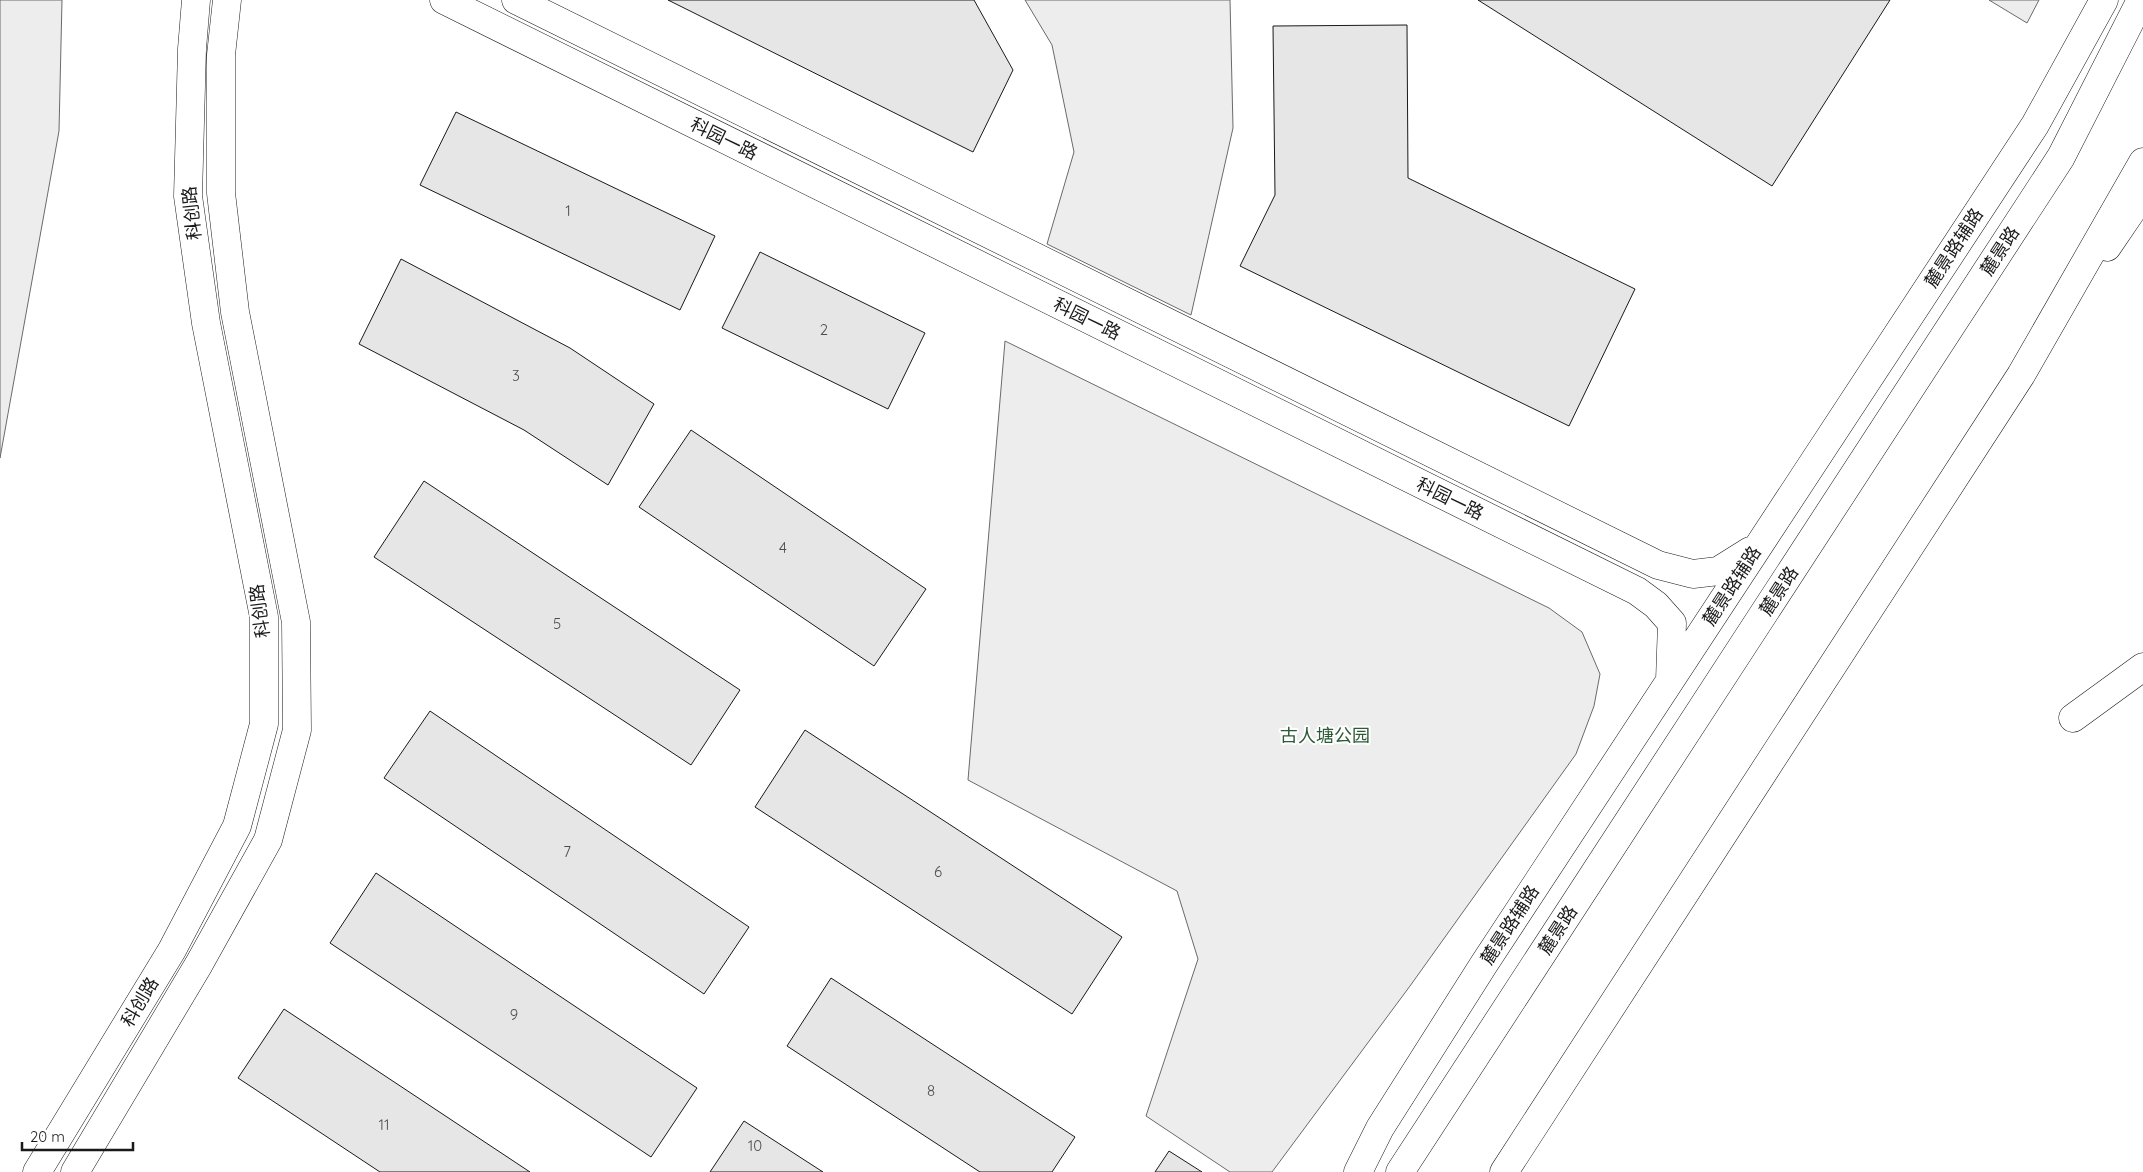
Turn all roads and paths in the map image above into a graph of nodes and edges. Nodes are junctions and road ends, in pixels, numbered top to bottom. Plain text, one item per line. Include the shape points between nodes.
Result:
1 (196, 0) edge
2 (227, 0) edge
3 (444, 0) edge
4 (516, 0) edge
5 (2104, 0) edge
6 (2141, 0) edge
7 (2143, 162) edge
8 (2143, 194) edge
9 (2011, 389) junction
10 (1758, 547) junction
11 (2143, 667) edge
12 (1670, 680) junction
13 (2073, 718) dead end
14 (37, 1172) edge
15 (75, 1172) edge
16 (1358, 1172) edge
17 (1400, 1172) edge
18 (1504, 1172) edge

1 - 14 main road, 科创路 via 188,196 206,323 264,618 264,724 237,826 172,950
2 - 15 main road, 科创路 via 221,55 221,192 235,312 296,622 296,730 268,840
3 - 12 main road, 科园一路 via 1637,591 1672,623
4 - 10 main road, 科园一路 via 1658,565 1693,574 1718,571
5 - 10 main road, 麓景路辅路 via 2035,125
6 - 17 main road, 麓景路 via 2061,157
7 - 9 main road
8 - 9 main road
9 - 18 main road
10 - 12 main road, 麓景路辅路
11 - 13 main road
12 - 16 main road, 麓景路辅路 via 1395,1104

